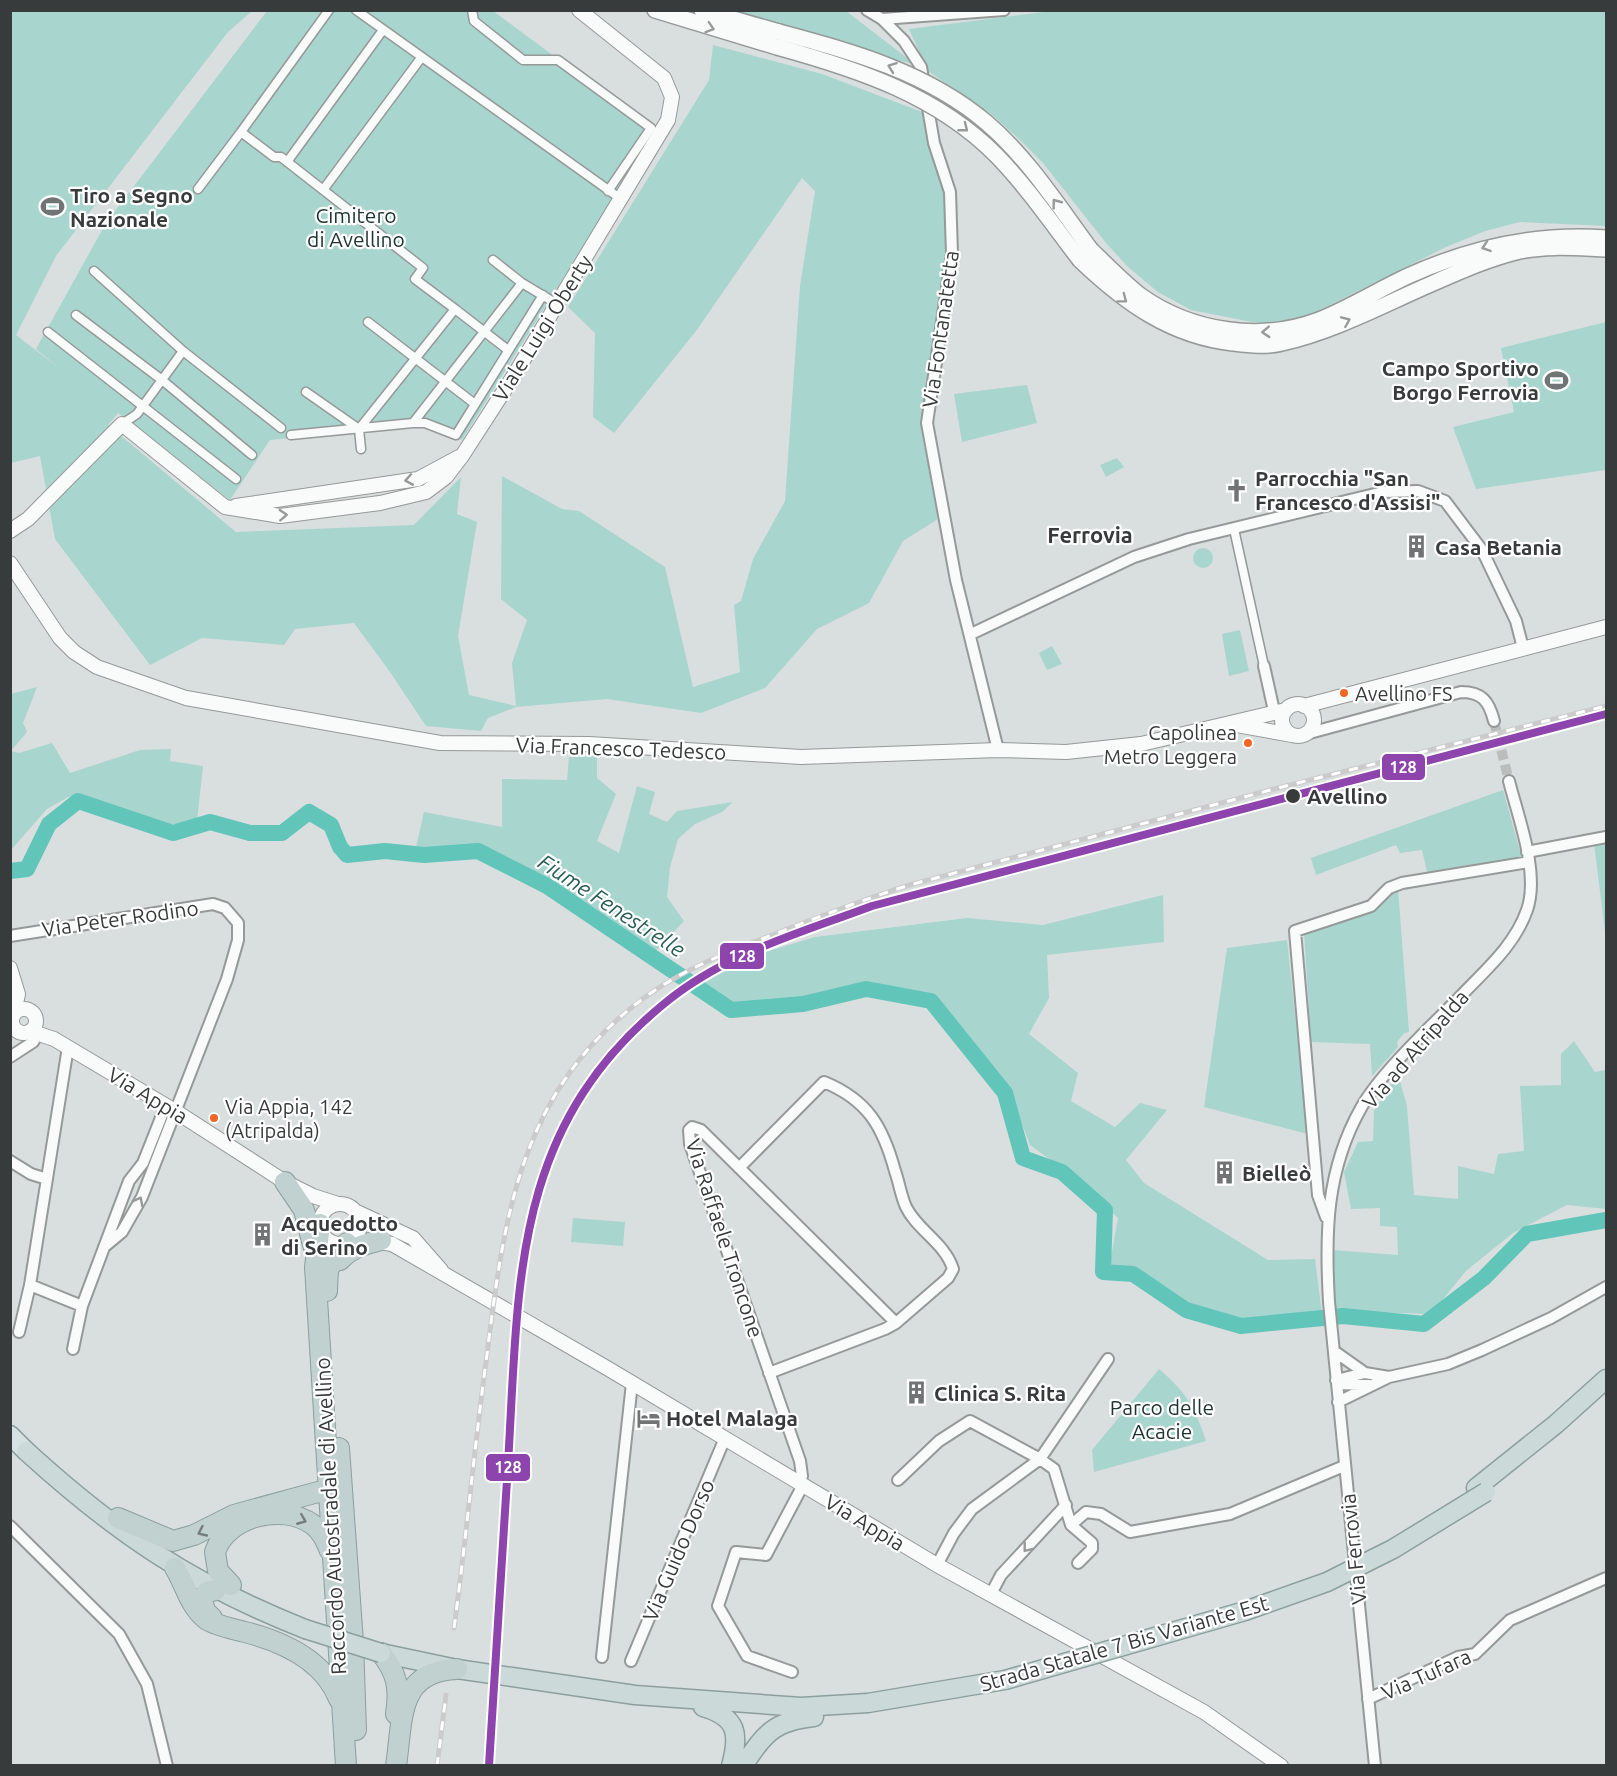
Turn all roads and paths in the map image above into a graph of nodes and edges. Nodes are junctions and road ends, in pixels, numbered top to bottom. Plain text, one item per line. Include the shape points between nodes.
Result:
1 (329, 10) edge
2 (356, 10) edge
3 (472, 10) edge
4 (579, 10) edge
5 (655, 10) edge
6 (702, 10) edge
7 (867, 10) edge
8 (1004, 10) edge
9 (882, 19) junction
10 (383, 30) junction
11 (421, 57) junction
12 (241, 132) junction
13 (287, 162) junction
14 (198, 189) dead end
15 (323, 190) junction
16 (608, 191) junction
17 (621, 199) junction
18 (1606, 238) edge
19 (1606, 249) edge
20 (1086, 255) junction
21 (493, 260) dead end
22 (94, 271) dead end
23 (522, 283) junction
24 (543, 295) junction
25 (556, 304) junction
26 (455, 309) junction
27 (76, 315) dead end
28 (368, 322) dead end
29 (48, 332) dead end
30 (484, 332) junction
31 (508, 350) junction
32 (183, 351) junction
33 (416, 360) junction
34 (162, 380) junction
35 (445, 383) junction
36 (306, 392) dead end
37 (475, 404) junction
38 (143, 405) junction
39 (413, 423) junction
40 (122, 424) junction
41 (281, 428) dead end
42 (358, 429) junction
43 (291, 435) dead end
44 (361, 449) dead end
45 (252, 455) dead end
46 (236, 479) dead end
47 (1234, 529) junction
48 (10, 531) edge
49 (10, 563) edge
50 (1606, 627) edge
51 (971, 634) junction
52 (1523, 648) junction
53 (1264, 666) joint
54 (1280, 710) junction
55 (1310, 713) junction
56 (1494, 721) tunnel mouth
57 (1226, 723) junction
58 (1332, 728) junction
59 (1300, 735) junction
60 (998, 750) junction
61 (1509, 780) tunnel mouth
62 (1606, 837) edge
63 (1528, 857) junction
64 (10, 936) edge
65 (10, 968) edge
66 (18, 994) junction
67 (12, 1020) edge
68 (33, 1023) junction
69 (68, 1047) junction
70 (10, 1057) edge
71 (170, 1108) junction
72 (10, 1161) edge
73 (140, 1168) junction
74 (739, 1168) junction
75 (152, 1171) junction
76 (47, 1179) junction
77 (293, 1186) junction
78 (338, 1204) junction
79 (357, 1212) junction
80 (320, 1223) junction
81 (1328, 1223) junction
82 (381, 1240) junction
83 (348, 1242) junction
84 (104, 1247) junction
85 (315, 1259) junction
86 (448, 1278) junction
87 (30, 1285) junction
88 (1606, 1287) edge
89 (328, 1293) junction
90 (82, 1306) junction
91 (896, 1323) junction
92 (19, 1332) dead end
93 (1332, 1333) joint
94 (73, 1349) dead end
95 (1334, 1351) junction
96 (1108, 1359) dead end
97 (769, 1373) junction
98 (1365, 1373) junction
99 (1389, 1377) junction
100 (1606, 1379) edge
101 (1336, 1382) junction
102 (632, 1383) junction
103 (1376, 1384) junction
104 (1606, 1393) edge
105 (1338, 1401) junction
106 (10, 1435) edge
107 (724, 1438) junction
108 (26, 1451) joint
109 (327, 1453) junction
110 (1040, 1459) junction
111 (1344, 1466) junction
112 (898, 1480) dead end
113 (801, 1484) junction
114 (1481, 1490) junction
115 (328, 1495) junction
116 (296, 1498) junction
117 (1066, 1505) junction
118 (115, 1522) junction
119 (1071, 1525) junction
120 (10, 1526) edge
121 (333, 1558) junction
122 (1078, 1563) dead end
123 (937, 1565) junction
124 (175, 1568) junction
125 (1606, 1578) edge
126 (223, 1588) junction
127 (991, 1594) junction
128 (351, 1605) junction
129 (218, 1624) junction
130 (337, 1635) junction
131 (381, 1648) junction
132 (305, 1655) junction
133 (602, 1657) dead end
134 (632, 1661) dead end
135 (457, 1669) junction
136 (792, 1672) dead end
137 (1003, 1675) junction
138 (672, 1698) junction
139 (1368, 1699) junction
140 (868, 1703) junction
141 (342, 1711) junction
142 (733, 1757) edge
143 (1373, 1762) edge
144 (355, 1765) edge
145 (167, 1766) edge
146 (388, 1766) edge
147 (396, 1766) edge
148 (723, 1766) edge
149 (743, 1766) edge
150 (1281, 1766) edge

1 - 12 street
2 - 10 street
3 - 16 street via 474,21 523,60 558,60 651,128
4 - 17 street, Viale Luigi Oberty via 657,70 672,97 668,120
5 -> 20 main road, bridge via 828,62 888,83 936,108 996,155
20 -> 6 main road, bridge via 1011,146 955,100 900,70
7 - 9 street, Via Fontanatetta
8 - 9 street
9 - 51 street, Via Fontanatetta via 904,41 921,67 934,143 950,192 952,254 927,423 956,580
10 - 11 street
10 - 13 street
11 - 15 street
11 - 16 street
12 - 13 street via 274,158 281,157
12 - 14 street
13 - 15 street
15 - 26 street via 423,268 415,279
16 - 17 street
17 - 25 street, Viale Luigi Oberty
18 -> 20 main road via 1550,236 1497,244 1410,275 1318,320 1264,333 1219,328 1171,311 1142,296
20 -> 19 main road via 1109,288 1150,317 1198,337 1260,346 1281,344 1325,330 1502,256 1558,247
21 - 23 street
22 - 32 street
23 - 24 street
23 - 30 street
24 - 25 street
24 - 31 street
25 - 40 street, Viale Luigi Oberty via 462,456 437,486 426,492 380,503 280,516 225,507
26 - 30 street
26 - 33 street
27 - 34 street
28 - 33 street
29 - 38 street
30 - 31 street
30 - 35 street
31 - 37 street
32 - 34 street
32 - 41 street
33 - 35 street
33 - 42 street
34 - 38 street
34 - 45 street
35 - 37 street
35 - 39 street
36 - 42 street
37 - 39 street via 456,435 425,423
38 - 40 street
38 - 46 street
39 - 42 street
40 - 48 street via 28,519
42 - 43 street
42 - 44 street
47 - 51 street via 1134,557
47 - 52 street via 1383,492 1418,491 1445,501 1482,550 1516,621
47 - 53 street
49 - 60 street, Via Francesco Tedesco via 44,616 74,652 97,667 186,699 440,743 589,744 801,756
50 - 52 street
51 - 60 street, Via Fontanatetta
52 - 55 street via 1325,700
53 - 54 street
54 - 55 street, Via Francesco Tedesco via 1295,705
54 - 57 street, Via Francesco Tedesco
54 - 59 street via 1283,725
55 - 58 street via 1322,727
55 - 59 street
56 - 58 street via 1491,707 1481,696 1461,692
57 - 59 street
57 - 60 street, Via Francesco Tedesco via 1141,744 1066,752
58 - 59 street
61 - 63 street, Via ad Atripalda
62 - 63 street
63 - 81 street, Via ad Atripalda via 1528,909 1506,951 1386,1075 1362,1106 1331,1189
63 - 81 street via 1402,883 1389,888 1371,906 1296,931 1318,1195
64 - 71 street, Via Peter Rodino via 213,904 231,913 238,923 238,940 227,979
65 - 66 street
66 - 67 street
66 - 68 street
67 - 68 street, Via Appia via 19,1032
67 - 68 street via 21,1009
68 - 69 street, Via Appia
68 - 70 street via 35,1040
69 - 71 street, Via Appia
69 - 76 street
71 - 73 street
71 - 75 street
71 - 77 street, Via Appia
72 - 76 street
73 - 75 street
73 - 84 street via 129,1181
74 - 91 street, Via Raffaele Troncone
74 - 91 street via 824,1082 865,1106 885,1141 906,1207 938,1244 953,1269 948,1278
74 - 97 street, Via Raffaele Troncone via 701,1130 689,1130 690,1144
84 -> 75 street via 122,1232
76 - 87 street
77 - 78 street, Via Appia
77 - 80 street, Via Appia
77 - 85 highway via 304,1210
78 - 79 street, Via Appia
78 - 80 street via 328,1208
79 - 83 street via 360,1225 355,1238
79 - 86 street, Via Appia via 413,1238
80 - 83 street, Via Appia via 329,1241
80 - 85 highway
81 - 93 street, Via ad Atripalda
82 - 83 street, Via Appia
82 - 86 street, Via Appia
82 - 89 highway via 362,1245 342,1258 332,1274
83 - 89 highway via 328,1269
84 - 90 street
85 - 109 highway, Raccordo Autostradale di Avellino
86 - 102 street, Via Appia
87 - 90 street
87 - 92 street
88 - 99 street via 1482,1350 1426,1370
89 - 128 highway, Raccordo Autostradale di Avellino
90 - 94 street
91 - 97 street
93 - 95 street, Via Ferrovia
95 - 98 street
95 - 101 street, Via Ferrovia
96 - 110 street
97 - 113 street, Via Raffaele Troncone via 800,1461
98 - 99 street
98 - 101 street
99 - 103 street
100 - 114 highway, Strada Statale 7 Bis Variante Est
101 - 103 street
101 - 105 street, Via Ferrovia
102 - 107 street, Via Appia
102 - 133 street
103 - 105 street
104 - 114 highway, Strada Statale 7 Bis Variante Est via 1548,1445
105 - 111 street, Via Ferrovia
106 - 108 main road
107 - 113 street, Via Appia
107 - 134 street, Via Guido Dorso
108 - 118 highway
109 - 115 highway, Raccordo Autostradale di Avellino
109 - 116 highway via 314,1479
110 - 112 street via 970,1420
110 - 117 street via 1054,1469
110 - 123 street via 972,1509
111 - 119 street via 1230,1514 1130,1532 1101,1514 1086,1512
111 - 139 street, Via Ferrovia
113 - 123 street, Via Appia
113 - 136 street via 766,1555 736,1551 718,1606 747,1656
114 - 137 highway, Strada Statale 7 Bis Variante Est via 1396,1537 1297,1582
115 - 116 highway via 318,1492
115 - 121 highway, Raccordo Autostradale di Avellino
115 - 128 highway via 339,1503 345,1587
116 -> 118 highway via 234,1515 179,1540
117 - 119 street
117 -> 127 street via 1001,1575
118 - 124 highway, Strada Statale 7 Bis Variante Est
118 - 126 highway, Strada Statale 7 Bis Variante Est via 181,1558
119 - 122 street via 1092,1543 1092,1549
120 - 145 street via 120,1634 147,1684
126 -> 121 highway via 215,1564 217,1547 238,1524 258,1516 281,1515 307,1521 324,1536
121 - 130 highway, Raccordo Autostradale di Avellino
123 - 127 street, Via Appia
124 - 126 highway, Strada Statale 7 Bis Variante Est
124 - 129 highway via 195,1607 208,1621
125 - 139 street, Via Tufara via 1510,1620 1475,1654 1458,1657
126 - 129 highway via 207,1592 202,1600 205,1611
126 - 131 highway, Strada Statale 7 Bis Variante Est via 306,1624
127 - 150 street, Via Appia via 1204,1712
128 - 144 highway, Raccordo Autostradale di Avellino
129 - 132 highway via 258,1635
130 - 132 highway via 323,1655
130 - 141 highway, Raccordo Autostradale di Avellino
131 - 135 highway, Strada Statale 7 Bis Variante Est
131 - 137 highway, Strada Statale 7 Bis Variante Est via 752,1695 825,1696
131 - 146 highway via 398,1681 399,1695
132 - 141 highway via 334,1686
135 - 138 highway, Strada Statale 7 Bis Variante Est
135 - 147 highway via 437,1670 413,1686 406,1704
137 - 140 highway, Strada Statale 7 Bis Variante Est
138 - 140 highway, Strada Statale 7 Bis Variante Est via 801,1707
138 - 142 highway via 725,1714 734,1729
139 - 143 street, Via Ferrovia
140 - 149 highway via 838,1714 791,1719 775,1726
141 - 144 highway, Raccordo Autostradale di Avellino
142 - 148 highway

